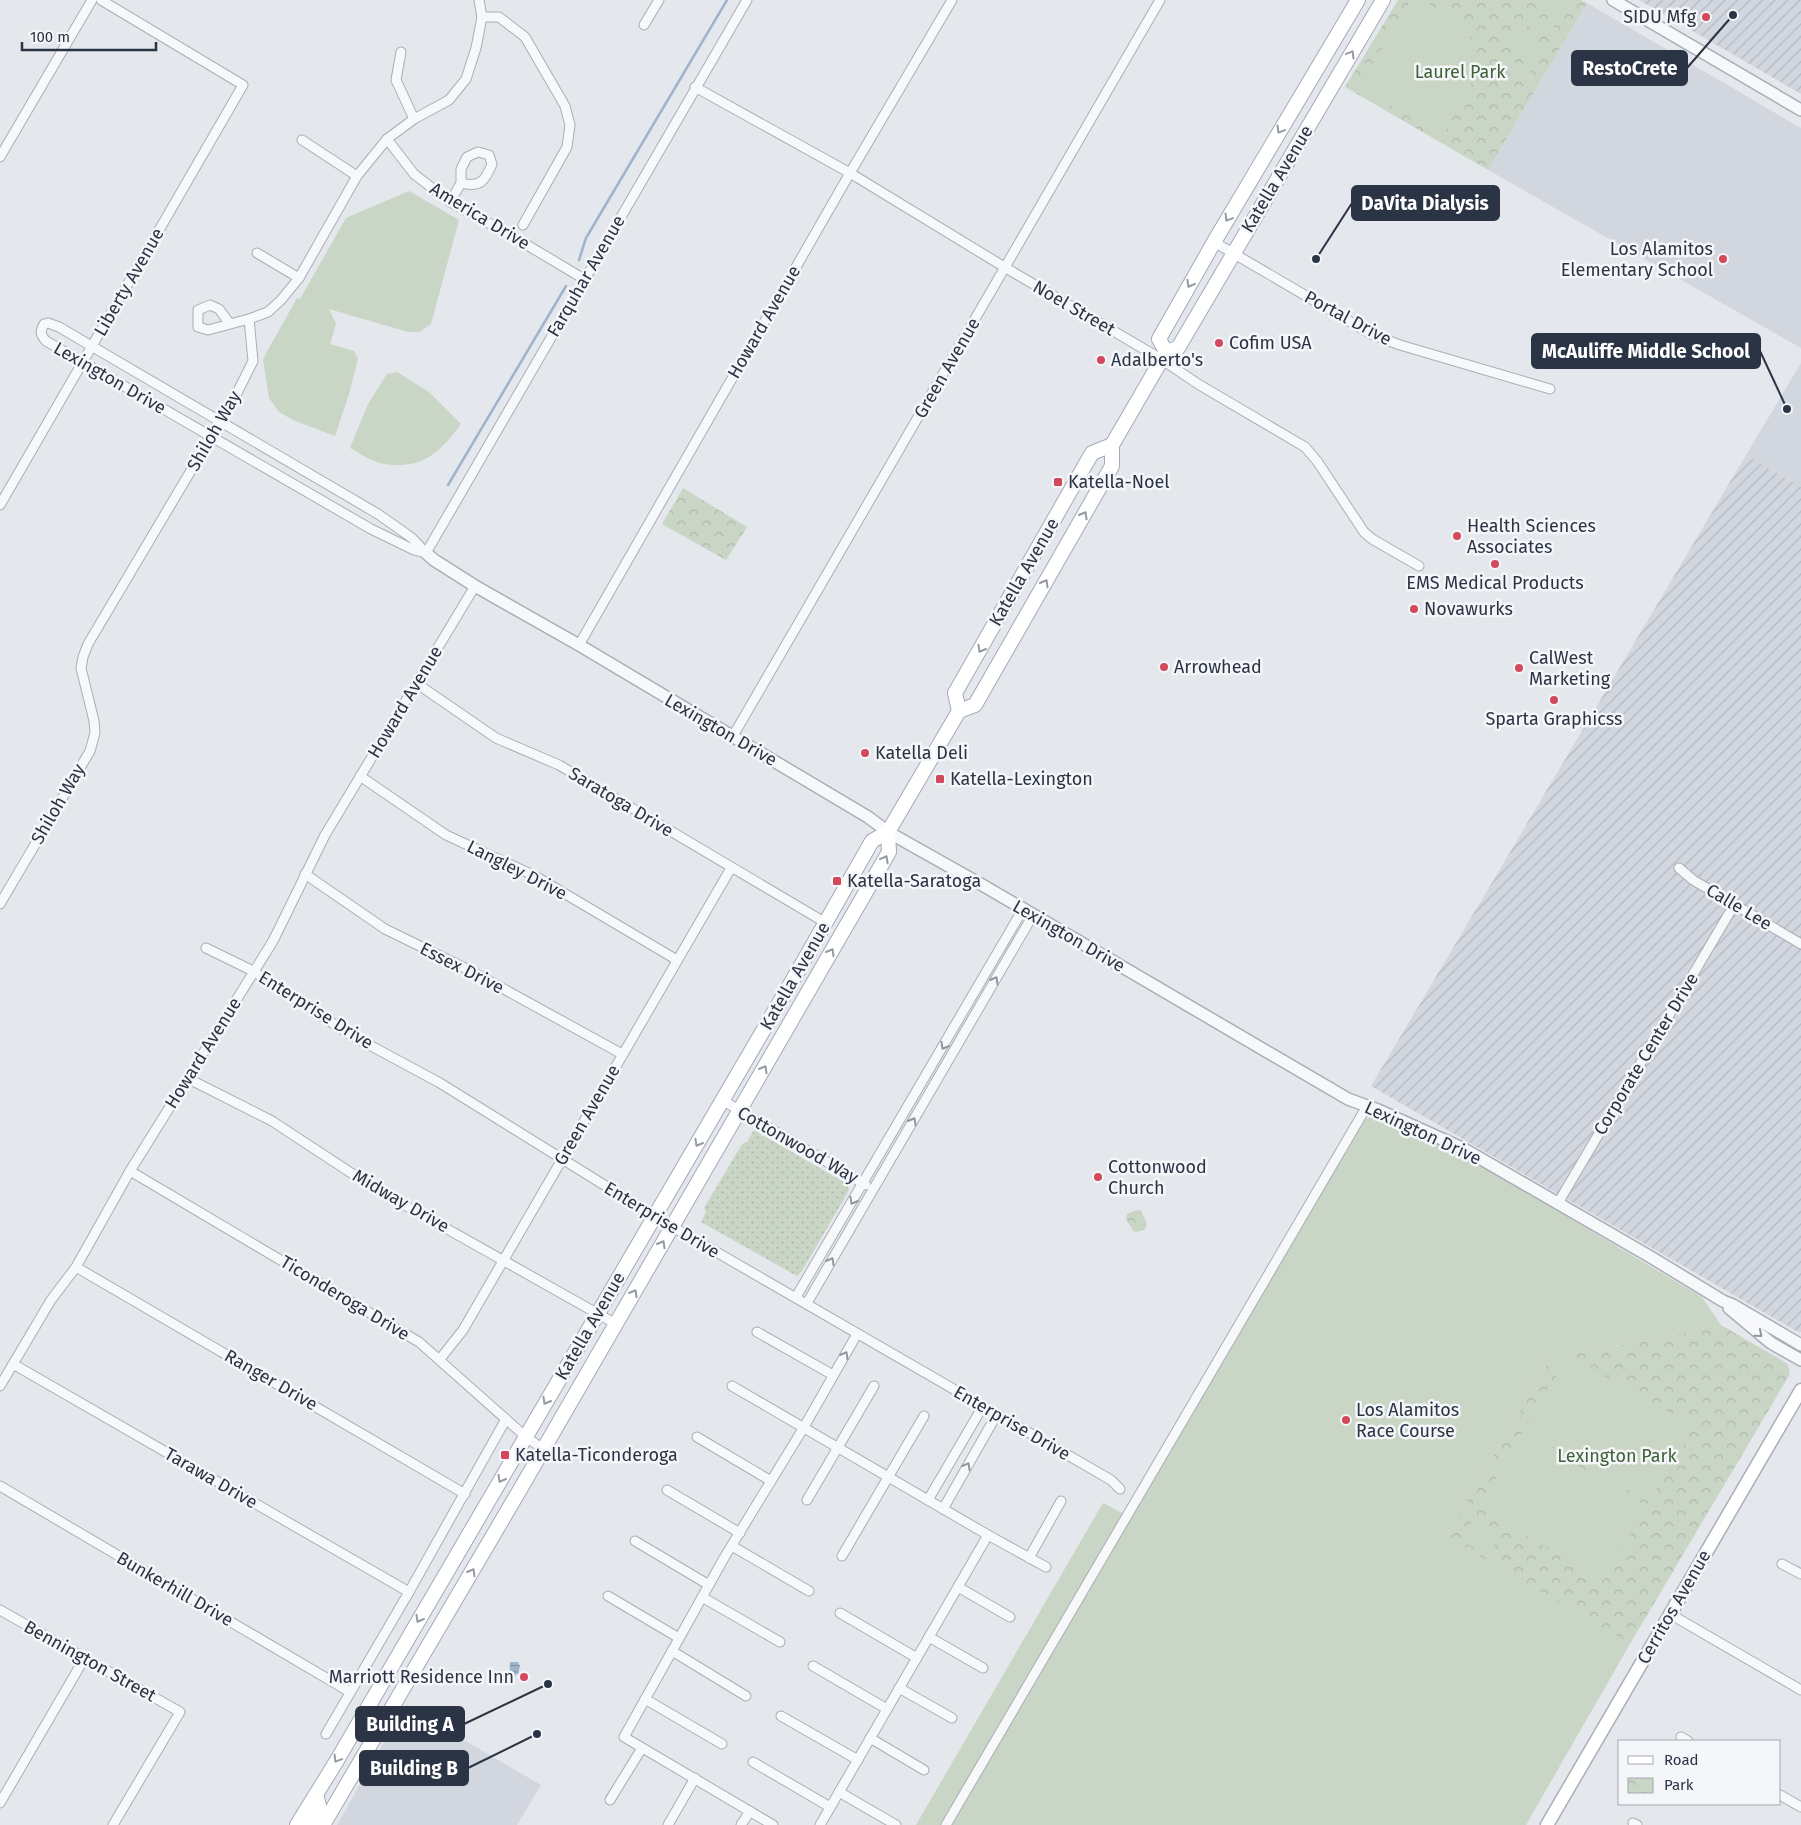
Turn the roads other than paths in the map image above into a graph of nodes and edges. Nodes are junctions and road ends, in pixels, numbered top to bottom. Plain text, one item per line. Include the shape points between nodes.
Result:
1 (92, 0) edge
2 (101, 0) edge
3 (479, 0) edge
4 (659, 0) edge
5 (747, 0) edge
6 (952, 0) edge
7 (1160, 0) edge
8 (1358, 0) edge
9 (1383, 0) edge
10 (1613, 0) edge
11 (482, 17) junction
12 (644, 25) dead end
13 (401, 52) dead end
14 (696, 87) junction
15 (1801, 110) edge
16 (414, 119) junction
17 (387, 139) junction
18 (302, 140) dead end
19 (0, 157) edge
20 (850, 173) junction
21 (357, 176) junction
22 (461, 183) dead end
23 (450, 202) junction
24 (523, 225) dead end
25 (1214, 242) junction
26 (257, 253) dead end
27 (1233, 253) junction
28 (1006, 268) junction
29 (299, 278) junction
30 (584, 280) junction
31 (249, 319) junction
32 (230, 324) dead end
33 (92, 346) junction
34 (1164, 355) junction
35 (83, 362) junction
36 (1550, 389) dead end
37 (219, 422) junction
38 (210, 436) junction
39 (1112, 445) junction
40 (0, 505) edge
41 (426, 552) junction
42 (1419, 566) dead end
43 (475, 586) junction
44 (579, 645) junction
45 (416, 683) junction
46 (959, 711) junction
47 (733, 736) junction
48 (360, 776) junction
49 (888, 832) junction
50 (731, 868) junction
51 (1679, 868) dead end
52 (305, 874) junction
53 (0, 904) edge
54 (1734, 905) junction
55 (1028, 912) junction
56 (826, 924) junction
57 (1801, 944) edge
58 (206, 948) dead end
59 (677, 960) junction
60 (253, 971) junction
61 (622, 1054) junction
62 (187, 1078) junction
63 (722, 1100) junction
64 (1367, 1106) junction
65 (739, 1111) junction
66 (561, 1159) junction
67 (130, 1171) junction
68 (863, 1183) junction
69 (873, 1189) junction
70 (1558, 1203) junction
71 (654, 1216) junction
72 (672, 1226) junction
73 (503, 1259) junction
74 (76, 1267) junction
75 (796, 1297) junction
76 (1723, 1301) junction
77 (807, 1303) junction
78 (598, 1314) junction
79 (616, 1324) junction
80 (757, 1332) dead end
81 (857, 1334) junction
82 (1801, 1345) edge
83 (440, 1359) junction
84 (1801, 1360) edge
85 (13, 1364) junction
86 (834, 1375) junction
87 (0, 1386) edge
88 (732, 1386) dead end
89 (874, 1386) dead end
90 (1801, 1390) edge
91 (983, 1406) junction
92 (997, 1414) junction
93 (924, 1416) dead end
94 (506, 1419) junction
95 (804, 1428) junction
96 (526, 1437) junction
97 (697, 1437) dead end
98 (838, 1448) junction
99 (543, 1449) junction
100 (888, 1476) junction
101 (771, 1481) junction
102 (0, 1486) edge
103 (1120, 1489) dead end
104 (667, 1490) dead end
105 (465, 1494) junction
106 (807, 1500) dead end
107 (928, 1500) junction
108 (1062, 1501) dead end
109 (943, 1508) junction
110 (740, 1532) junction
111 (988, 1535) junction
112 (635, 1541) dead end
113 (732, 1546) junction
114 (842, 1556) dead end
115 (1029, 1558) junction
116 (1782, 1564) dead end
117 (1046, 1567) dead end
118 (1801, 1574) edge
119 (709, 1585) junction
120 (958, 1587) junction
121 (809, 1591) dead end
122 (409, 1592) junction
123 (608, 1596) dead end
124 (702, 1597) junction
125 (0, 1610) edge
126 (840, 1613) dead end
127 (1670, 1614) junction
128 (1010, 1617) dead end
129 (929, 1637) junction
130 (679, 1638) junction
131 (780, 1642) dead end
132 (672, 1651) junction
133 (917, 1658) junction
134 (84, 1659) junction
135 (813, 1666) dead end
136 (983, 1668) dead end
137 (899, 1688) junction
138 (1801, 1690) edge
139 (350, 1692) junction
140 (746, 1696) dead end
141 (645, 1699) junction
142 (887, 1709) junction
143 (781, 1716) dead end
144 (952, 1718) dead end
145 (326, 1734) dead end
146 (870, 1738) junction
147 (722, 1744) dead end
148 (642, 1748) junction
149 (858, 1760) junction
150 (753, 1762) dead end
151 (924, 1770) dead end
152 (695, 1778) junction
153 (839, 1792) junction
154 (316, 1794) junction
155 (1781, 1796) edge
156 (610, 1800) dead end
157 (0, 1803) edge
158 (830, 1807) junction
159 (1801, 1807) edge
160 (750, 1811) junction
161 (113, 1825) edge
162 (297, 1825) edge
163 (310, 1825) edge
164 (323, 1825) edge
165 (668, 1825) edge
166 (741, 1825) edge
167 (774, 1825) edge
168 (820, 1825) edge
169 (896, 1825) edge
170 (946, 1825) edge
171 (1547, 1825) edge

1 - 19 street
2 - 33 street, Liberty Avenue via 243,85
3 - 11 street
4 - 12 street
5 - 14 street, Farquhar Avenue
6 - 20 street, Howard Avenue
7 - 28 street, Green Avenue
8 -> 25 main road, Katella Avenue
27 -> 9 main road, Katella Avenue
10 - 15 street
11 - 16 street via 466,79 449,100
11 - 24 street via 499,17 525,37 565,106 570,125 567,147
13 - 16 street via 396,80
14 - 20 street, Noel Street
14 - 30 street, Farquhar Avenue
16 - 17 street
17 - 21 street
17 - 23 street, America Drive via 414,174
18 - 21 street
20 - 28 street, Noel Street
20 - 44 street, Howard Avenue
21 - 29 street
22 - 23 street
23 - 30 street, America Drive
25 - 27 street, Portal Drive
25 -> 34 main road, Katella Avenue via 1159,339
26 - 29 street
27 - 34 main road, Katella Avenue via 1178,348
27 - 36 street, Portal Drive via 1371,334
28 - 34 street, Noel Street
28 - 47 street, Green Avenue
29 - 31 street via 268,312
30 - 41 street, Farquhar Avenue
31 - 32 street
31 - 37 street, Shiloh Way via 253,361
33 - 35 street, Liberty Avenue
33 - 35 street, Lexington Drive via 54,324 44,324 40,331 46,341
33 - 37 street, Lexington Drive
34 - 39 main road, Katella Avenue
34 - 42 street, Noel Street via 1198,384 1305,447 1364,532
35 - 38 street, Lexington Drive
35 - 40 street, Liberty Avenue
37 - 38 street, Shiloh Way
37 - 41 street, Lexington Drive via 378,514
38 - 41 street, Lexington Drive via 371,529 414,550
38 - 53 street, Shiloh Way via 88,644 81,668 94,721 95,733 90,751
46 -> 39 main road, Katella Avenue via 975,705 1112,466
39 -> 46 main road, Katella Avenue via 1092,453 955,693
41 - 43 street, Lexington Drive
43 - 44 street, Lexington Drive
43 - 45 street, Howard Avenue
44 - 47 street, Lexington Drive
45 - 48 street, Howard Avenue
45 - 50 street, Saratoga Drive via 496,738 559,765
46 - 49 main road, Katella Avenue
47 - 49 street, Lexington Drive
48 - 52 street, Howard Avenue
48 - 59 street, Langley Drive via 446,835 535,876
49 - 55 street, Lexington Drive
49 - 56 main road, Katella Avenue via 872,841
65 -> 49 main road, Katella Avenue via 889,852
50 - 56 street, Saratoga Drive
50 - 59 street, Green Avenue
51 - 54 street, Calle Lee
52 - 60 street, Howard Avenue via 272,941
52 - 61 street, Essex Drive via 385,929 471,971
54 - 57 street, Calle Lee
54 - 70 street, Corporate Center Drive
55 - 64 street, Lexington Drive via 1348,1099
55 -> 68 street
69 -> 55 street
56 - 63 main road, Katella Avenue
58 - 60 street, Enterprise Drive
59 - 61 street, Green Avenue
60 - 62 street, Howard Avenue
60 - 66 street, Enterprise Drive via 349,1034 440,1083
61 - 66 street, Green Avenue
62 - 67 street, Howard Avenue
62 - 73 street, Midway Drive via 272,1121 371,1186
63 - 65 street, Cottonwood Way
63 -> 71 main road, Katella Avenue
64 - 70 street, Lexington Drive via 1464,1149
64 - 170 street
65 - 68 street, Cottonwood Way
65 - 72 main road, Katella Avenue
66 - 71 street, Enterprise Drive
66 - 73 street, Green Avenue
67 - 74 street, Howard Avenue
67 - 83 street, Ticonderoga Drive via 419,1342
68 - 69 street, Cottonwood Way
68 -> 75 street
77 -> 69 street
70 - 76 street, Lexington Drive
71 - 72 street, Enterprise Drive
71 - 78 main road, Katella Avenue
72 - 75 street, Enterprise Drive
79 -> 72 main road, Katella Avenue
73 - 78 street, Midway Drive
73 - 83 street, Green Avenue via 463,1330
74 - 85 street, Howard Avenue via 51,1300
74 - 105 street, Ranger Drive
75 - 77 street, Enterprise Drive
76 - 82 street, Lexington Drive
76 -> 84 street, Lexington Drive via 1770,1343
77 - 81 street, Enterprise Drive
78 - 79 street, Midway Drive
78 -> 96 main road, Katella Avenue
79 - 99 main road, Katella Avenue
80 - 86 street
86 -> 81 street
81 - 91 street, Enterprise Drive
83 - 94 street, Ticonderoga Drive
85 - 87 street, Howard Avenue
85 - 122 street, Tarawa Drive
86 - 95 street
88 - 95 street
89 - 98 street
90 - 127 main road, Cerritos Avenue
91 - 92 street, Enterprise Drive
91 - 107 street
92 - 103 street, Enterprise Drive via 1111,1480
109 -> 92 street
93 - 100 street
94 - 96 street, Ticonderoga Drive
94 - 105 street
95 - 98 street
95 - 101 street
96 - 99 street, Ticonderoga Drive
96 -> 154 main road, Katella Avenue
97 - 101 street
98 - 100 street
98 - 106 street
164 -> 99 main road, Katella Avenue
100 - 107 street
100 - 114 street
101 - 110 street
102 - 139 street, Bunkerhill Drive
104 - 110 street
105 - 122 street
107 - 109 street
108 - 115 street
109 - 111 street
110 - 113 street
111 - 115 street
111 - 120 street
112 - 119 street
113 - 119 street
113 - 121 street
115 - 117 street
116 - 118 street
119 - 124 street
120 - 128 street
120 - 129 street
122 - 139 street
123 - 130 street
124 - 130 street
124 - 131 street
125 - 134 street, Bennington Street
126 - 133 street
127 - 138 street
127 - 171 main road, Cerritos Avenue
129 - 133 street
129 - 136 street
130 - 132 street
132 - 140 street
132 - 141 street
133 - 137 street
134 - 157 street
134 - 161 street, Bennington Street via 180,1712
135 - 142 street
137 - 142 street
137 - 144 street
139 - 145 street
141 - 147 street
141 - 148 street via 624,1737
142 - 146 street
143 - 149 street
146 - 149 street
146 - 151 street
148 - 152 street
148 - 156 street
149 - 153 street
150 - 158 street
152 - 160 street
152 - 165 street
153 - 158 street
153 - 169 street
154 - 162 main road, Katella Avenue
154 - 163 main road via 320,1810
155 - 159 street
158 - 168 street
160 - 166 street
160 - 167 street

